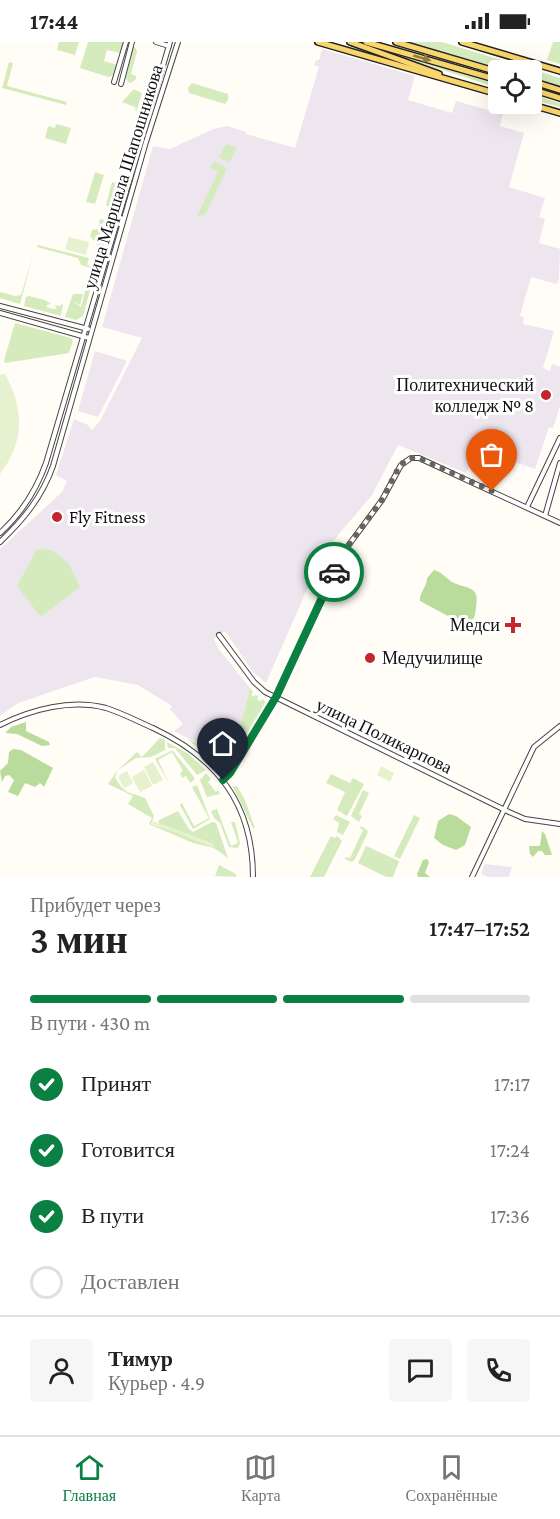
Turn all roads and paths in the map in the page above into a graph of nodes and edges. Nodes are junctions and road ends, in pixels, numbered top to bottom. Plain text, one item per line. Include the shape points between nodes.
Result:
1 (126, 42) edge
2 (132, 42) edge
3 (156, 42) edge
4 (178, 42) edge
5 (318, 42) edge
6 (350, 42) edge
7 (366, 42) edge
8 (396, 42) edge
9 (462, 42) edge
10 (170, 44) edge
11 (488, 69) edge
12 (560, 71) edge
13 (488, 77) edge
14 (114, 82) dead end
15 (460, 83) junction
16 (121, 84) dead end
17 (542, 84) edge
18 (560, 90) edge
19 (488, 91) edge
20 (542, 92) edge
21 (560, 99) edge
22 (542, 108) edge
23 (560, 113) edge
24 (0, 306) edge
25 (0, 313) edge
26 (89, 329) junction
27 (84, 336) junction
28 (89, 338) junction
29 (560, 438) edge
30 (560, 463) edge
31 (527, 507) junction
32 (545, 516) junction
33 (560, 523) edge
34 (0, 533) edge
35 (0, 542) edge
36 (219, 635) dead end
37 (276, 697) junction
38 (0, 725) edge
39 (560, 726) edge
40 (223, 780) junction
41 (504, 809) junction
42 (560, 824) edge
43 (254, 877) edge
44 (472, 877) edge

1 - 14 street
2 - 16 street
3 - 10 street
4 - 26 street, улица Маршала Шапошникова
5 - 15 main road
6 - 15 main road
7 -> 13 main road
8 - 11 main road
9 - 12 main road
10 - 26 street, улица Маршала Шапошникова via 89,318
15 - 19 main road
17 - 18 main road
20 - 21 main road
22 - 23 main road
24 - 26 street
25 - 27 street
26 - 27 street
26 - 28 street
27 - 28 street
27 - 34 street via 40,478 24,508
28 - 35 street via 46,483 29,512
29 - 31 street
30 - 32 street
31 - 32 street
31 - 37 street via 414,457 400,465 382,500 348,546
32 - 33 street
36 - 37 street, улица Поликарпова via 254,682
37 - 40 street
37 - 41 street, улица Поликарпова
38 - 40 street via 59,706 106,708 182,743
39 - 41 street via 534,747
40 - 43 street via 245,820
41 - 42 street, улица Поликарпова via 525,819
41 - 44 street

